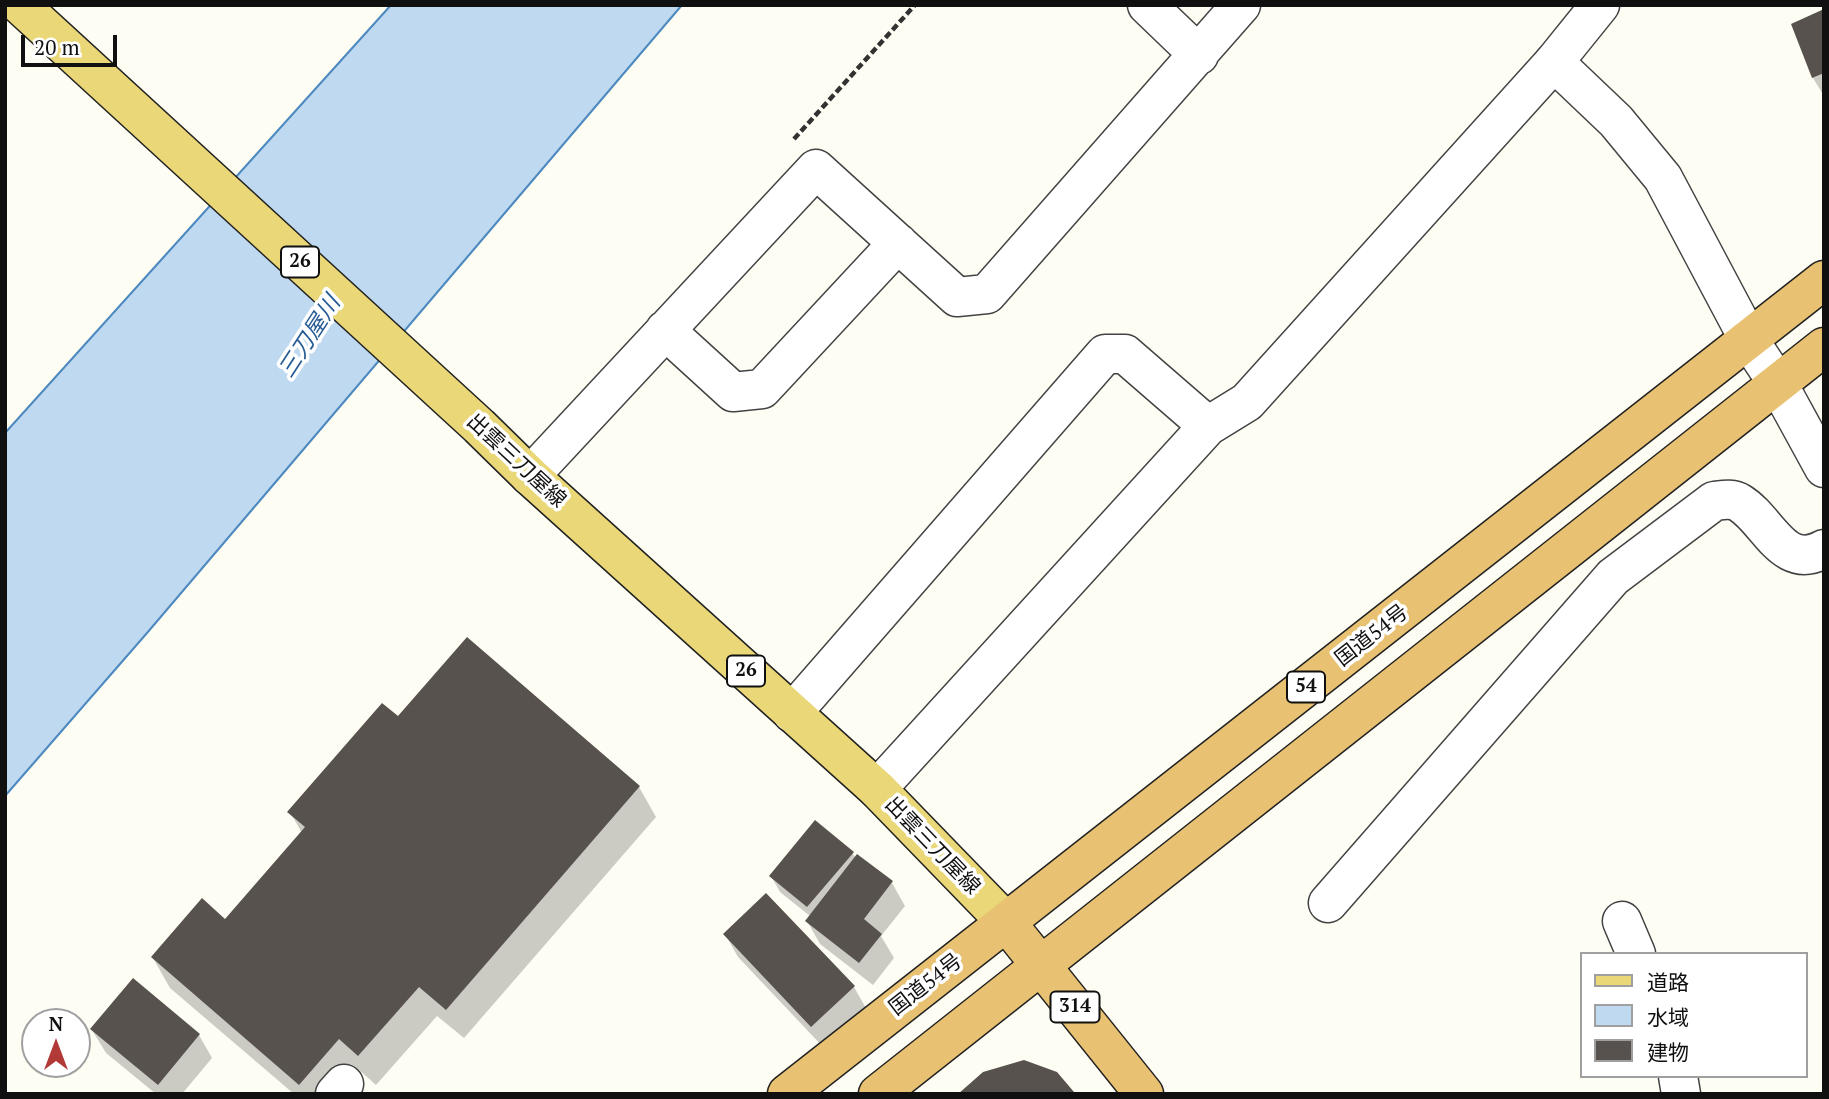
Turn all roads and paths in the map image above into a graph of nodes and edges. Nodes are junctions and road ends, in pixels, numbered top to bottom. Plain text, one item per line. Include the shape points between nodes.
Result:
1 (20, 5) edge
2 (1147, 5) edge
3 (1241, 5) edge
4 (1600, 5) edge
5 (1199, 55) junction
6 (1554, 62) junction
7 (898, 243) junction
8 (1824, 280) edge
9 (665, 330) junction
10 (1749, 340) junction
11 (1824, 347) edge
12 (1778, 384) junction
13 (1208, 426) junction
14 (1824, 468) edge
15 (530, 476) junction
16 (1824, 549) edge
17 (792, 713) junction
18 (877, 789) junction
19 (1328, 903) dead end
20 (1006, 922) junction
21 (1042, 965) junction
22 (787, 1094) edge
23 (878, 1094) edge
24 (1144, 1094) edge

1 - 15 main road, 出雲三刀屋線 / 26
2 - 5 street
3 - 5 street
4 - 6 street
5 - 7 street via 987,294 957,297
6 - 10 street via 1616,121 1662,178
6 - 13 street via 1247,402
7 - 9 street via 762,389 733,392
7 - 9 street via 816,169
8 - 10 highway, 国道54号 / 54
9 - 15 street
10 - 12 street
10 - 20 highway, 国道54号 / 54
11 - 12 highway, 54
12 - 14 street
12 - 21 highway, 54
13 - 17 street via 1125,355 1105,355
13 - 18 street
15 - 17 main road, 出雲三刀屋線 / 26
16 - 19 street via 1812,556 1791,554 1740,503 1714,501 1613,577
17 - 18 main road, 出雲三刀屋線 / 26
18 - 20 main road, 出雲三刀屋線 / 26
20 - 21 highway, 314
20 - 22 highway, 国道54号 / 54
21 - 23 highway, 54
21 - 24 highway, 314

